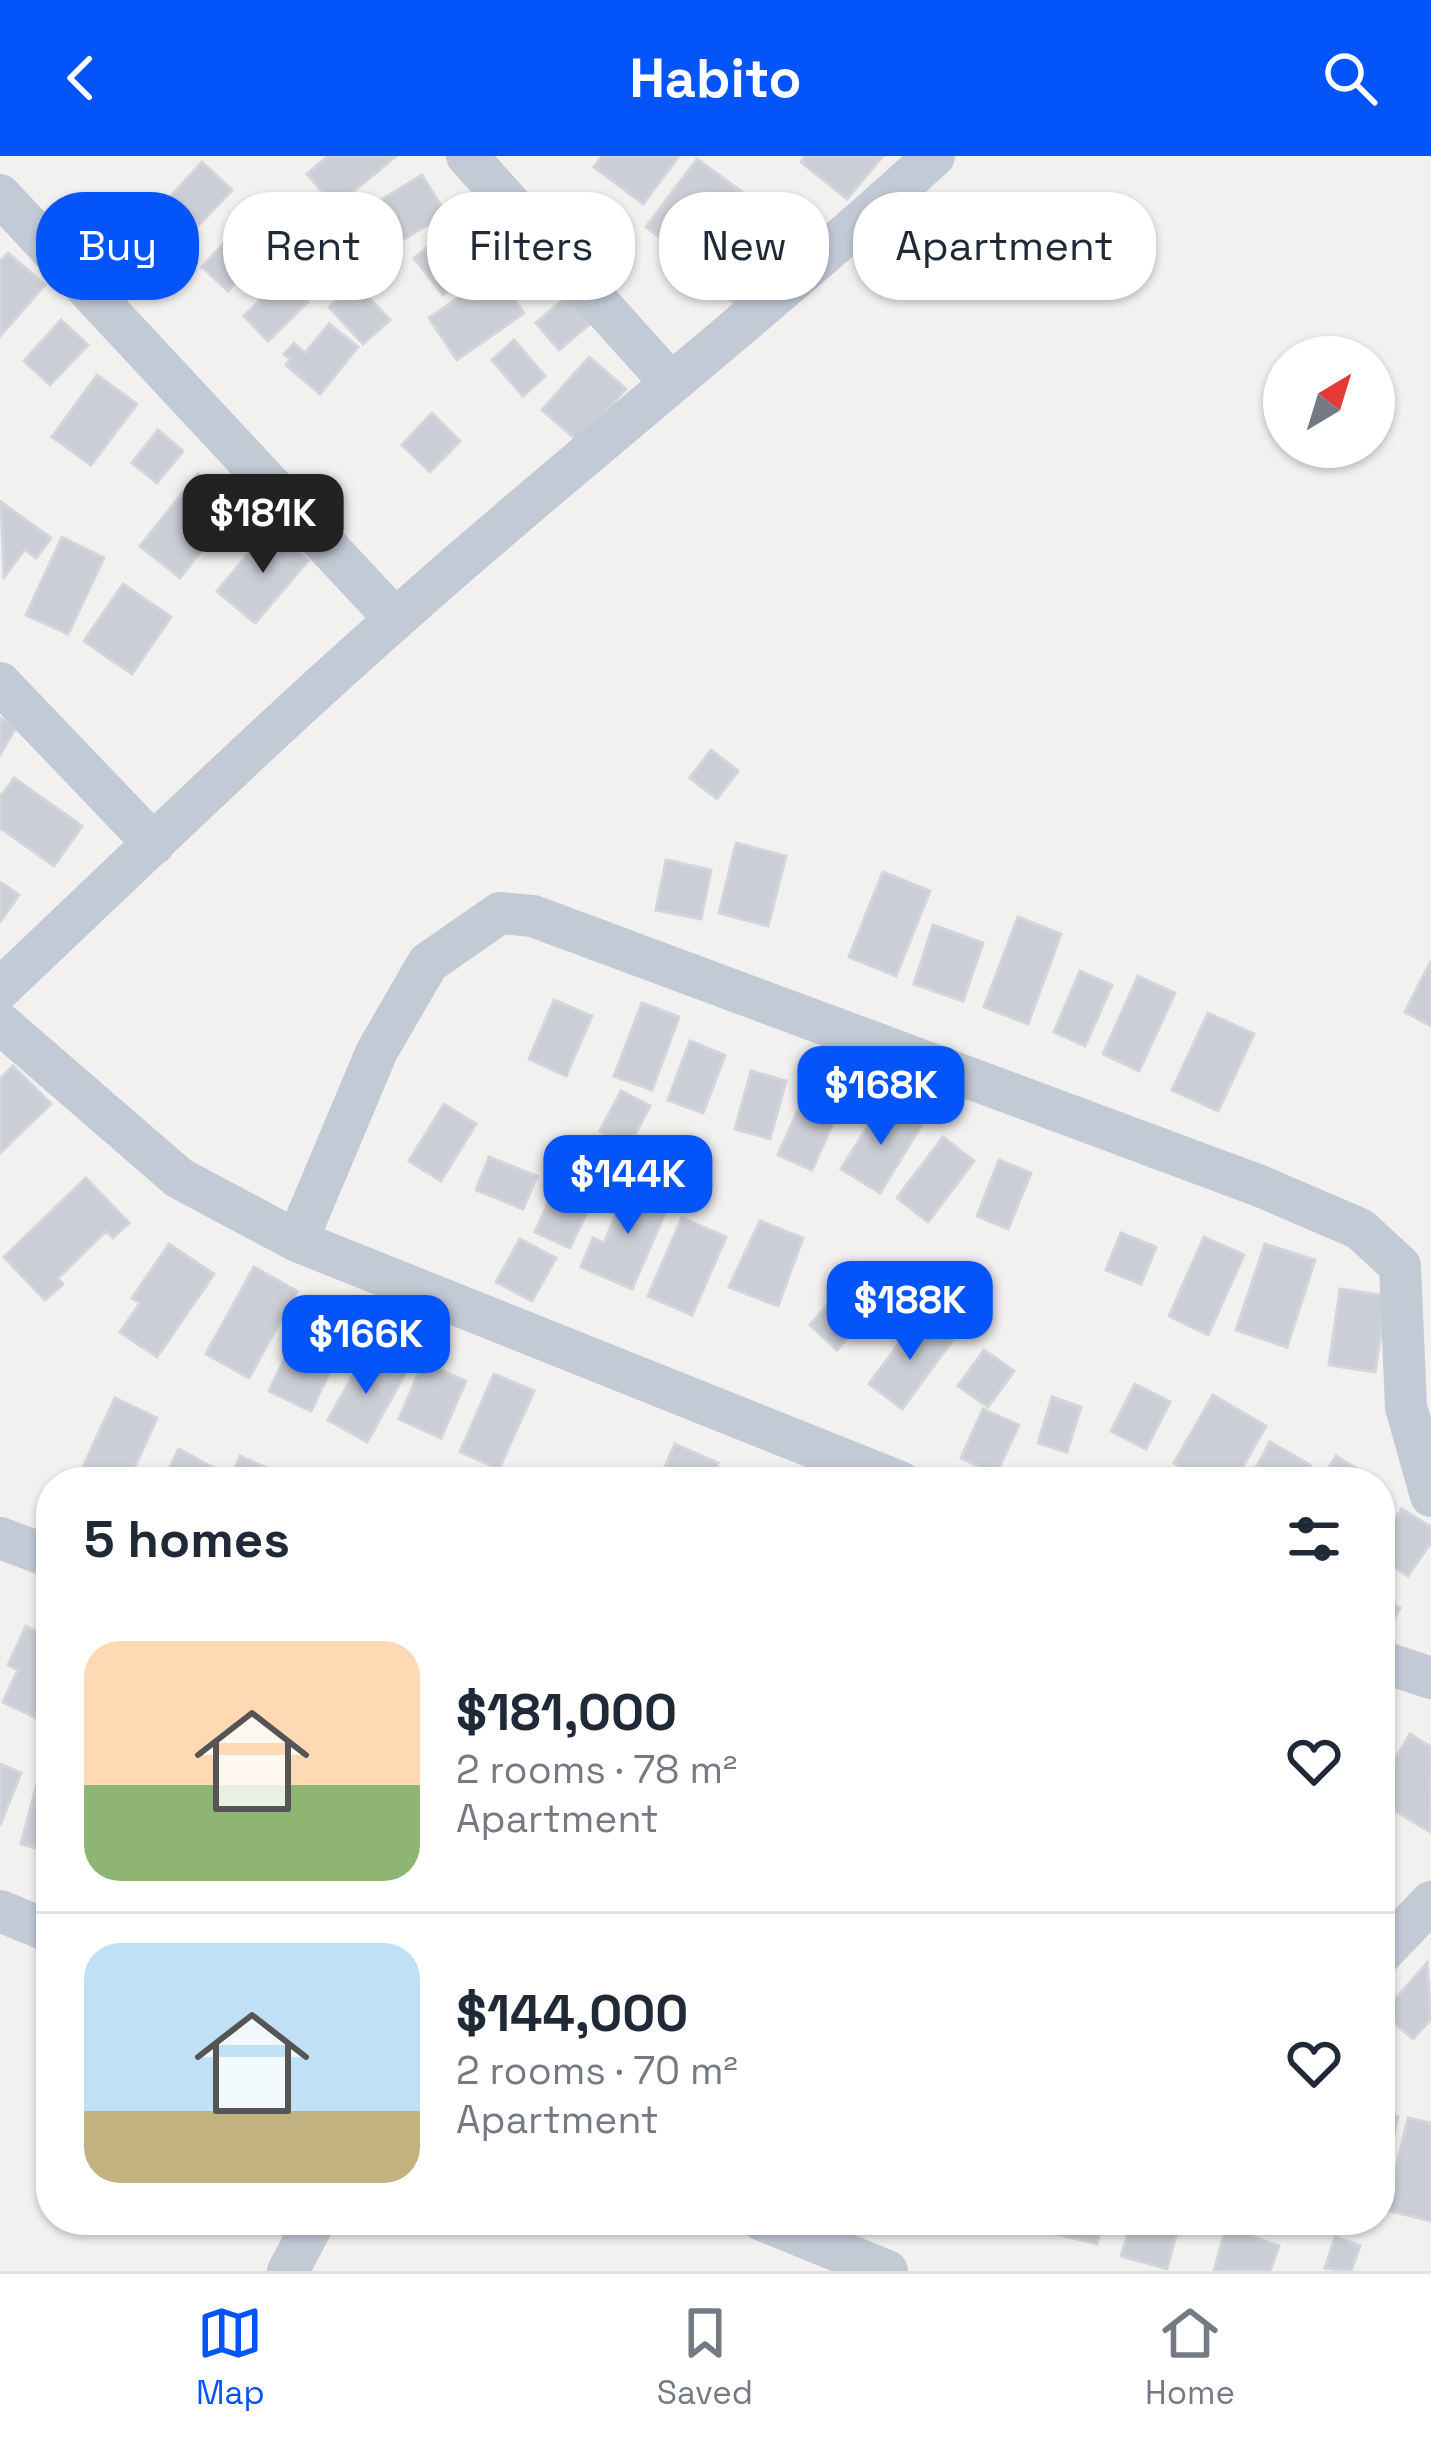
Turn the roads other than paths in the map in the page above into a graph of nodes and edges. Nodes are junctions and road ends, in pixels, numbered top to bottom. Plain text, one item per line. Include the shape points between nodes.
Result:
1 (467, 156) edge
2 (934, 156) edge
3 (0, 195) edge
4 (669, 380) junction
5 (395, 619) junction
6 (0, 683) edge
7 (154, 844) junction
8 (0, 989) edge
9 (0, 1023) edge
10 (297, 1241) junction
11 (862, 1467) edge
12 (1431, 1496) edge
13 (0, 1538) edge
14 (36, 1551) edge
15 (1395, 1666) edge
16 (1431, 1678) edge
17 (1431, 1902) edge
18 (0, 1911) edge
19 (36, 1926) edge
20 (1395, 1939) edge
21 (307, 2235) edge
22 (799, 2235) edge
23 (288, 2271) edge
24 (887, 2271) edge

1 - 4 street
2 - 4 street via 819,262
3 - 5 street
4 - 5 street
5 - 7 street
6 - 7 street
7 - 8 street
9 - 10 street via 179,1178
10 - 11 street
10 - 12 street via 377,1051 428,963 500,913 533,916 1360,1229 1400,1266 1406,1407
13 - 14 street
15 - 16 street
17 - 20 street
18 - 19 street
21 - 23 street
22 - 24 street

